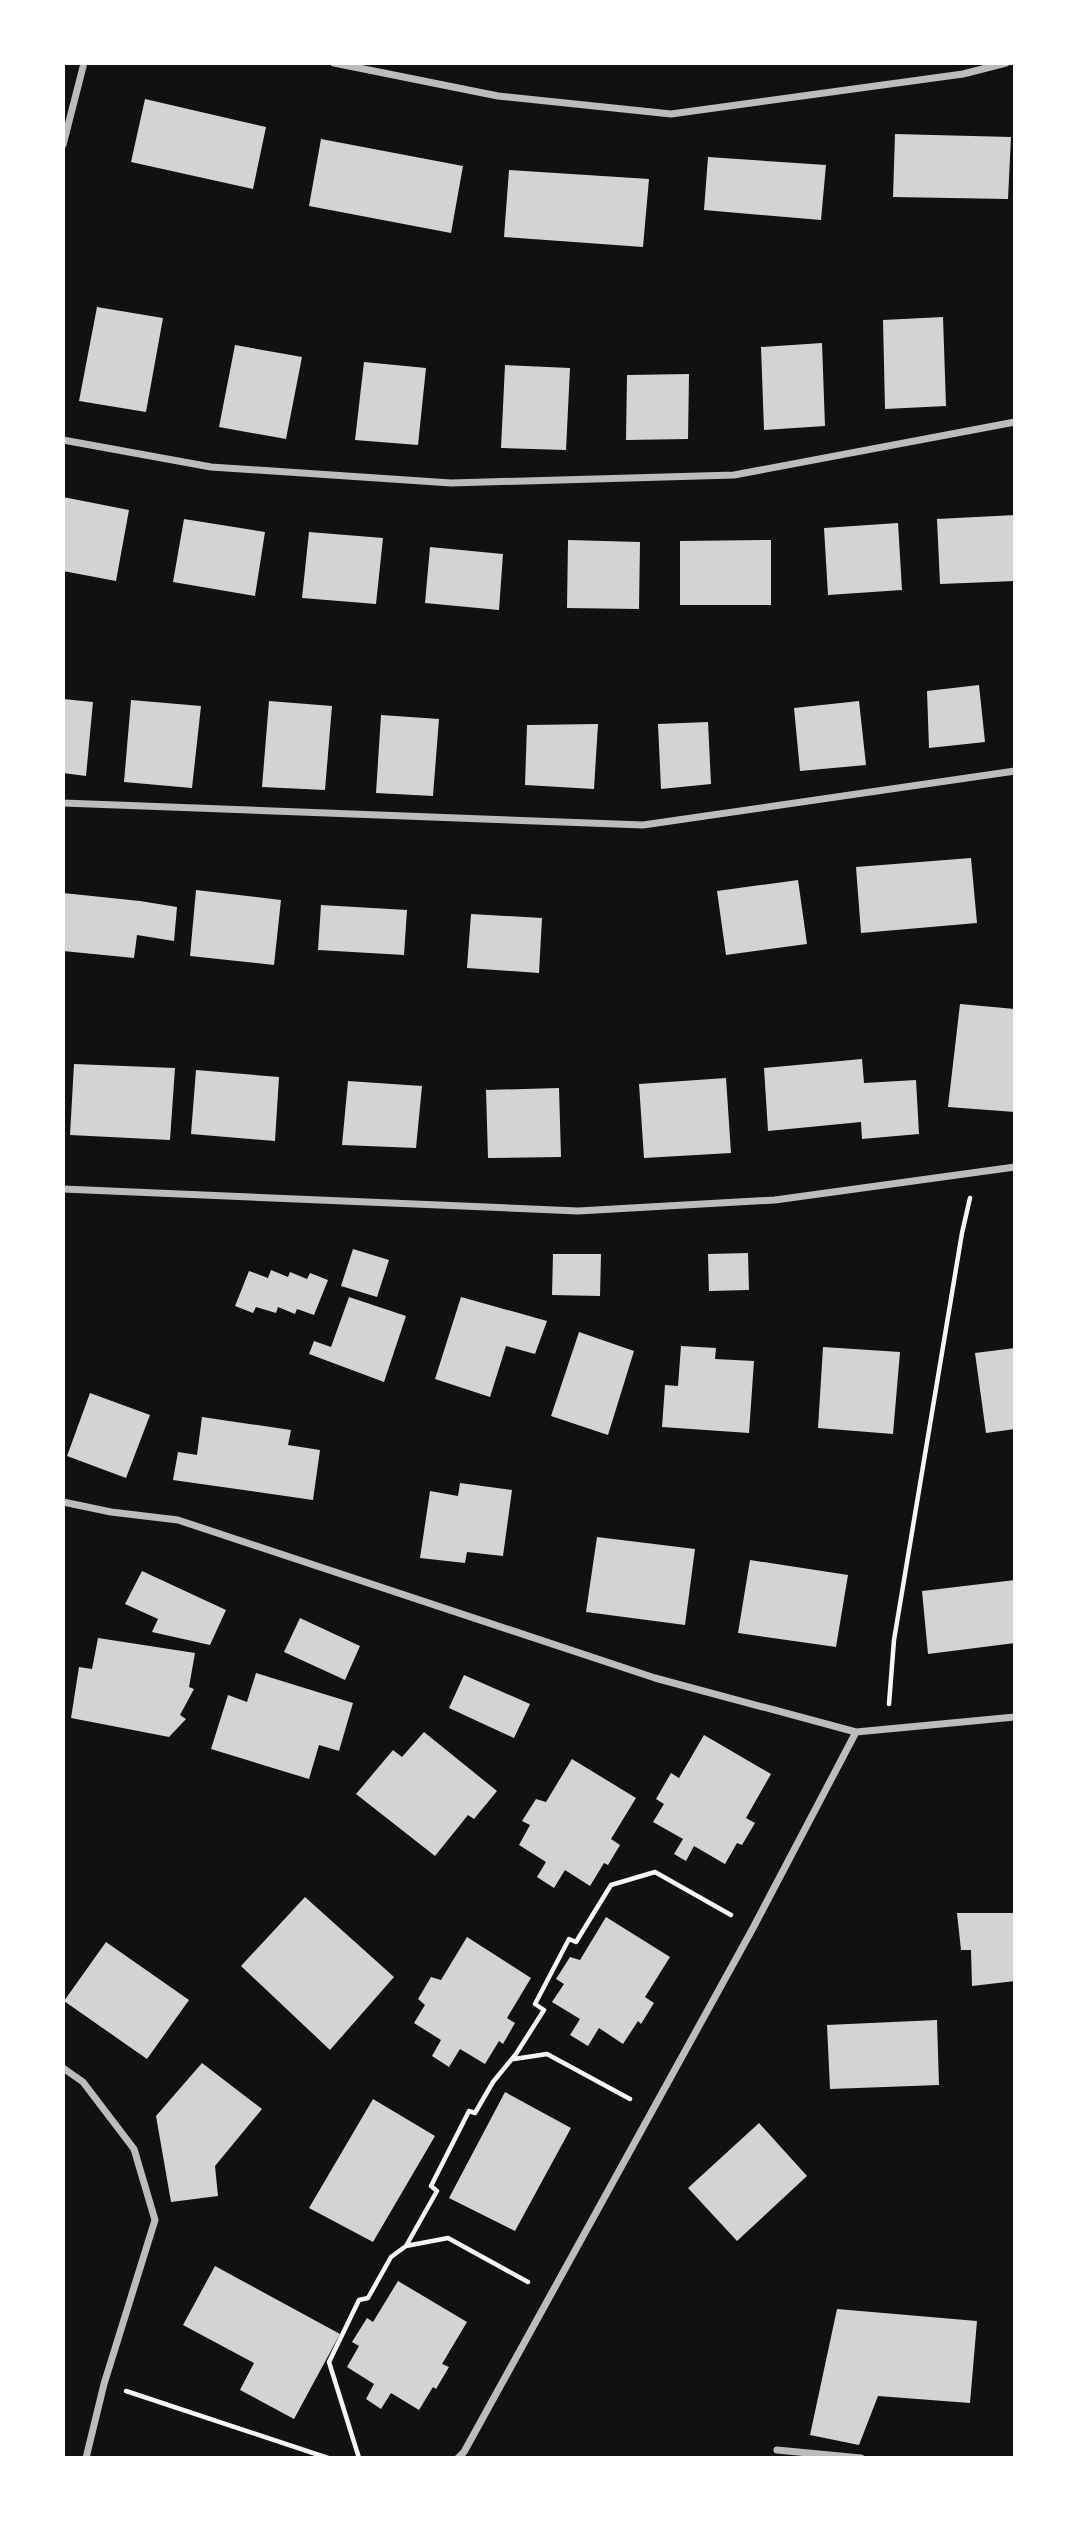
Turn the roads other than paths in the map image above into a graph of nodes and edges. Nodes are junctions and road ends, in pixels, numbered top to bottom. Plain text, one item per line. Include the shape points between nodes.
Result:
1 (84, 63) edge
2 (334, 63) edge
3 (1006, 63) edge
4 (63, 145) edge
5 (1015, 422) edge
6 (63, 440) edge
7 (1015, 771) edge
8 (63, 803) edge
9 (1015, 1167) edge
10 (63, 1189) edge
11 (63, 1502) edge
12 (1015, 1717) edge
13 (856, 1732) junction
14 (63, 2068) edge
15 (777, 2450) dead end
16 (86, 2458) edge
17 (458, 2458) edge
18 (861, 2458) edge

1 - 4 street
2 - 3 street via 498,96 671,114 963,74
5 - 6 street via 734,475 451,483 211,467
7 - 8 street via 642,825
9 - 10 street via 775,1200 578,1211
11 - 13 street via 178,1520 655,1678
12 - 13 street
13 - 17 street via 753,1928
14 - 16 street via 83,2082 134,2149 155,2220
15 - 18 street

